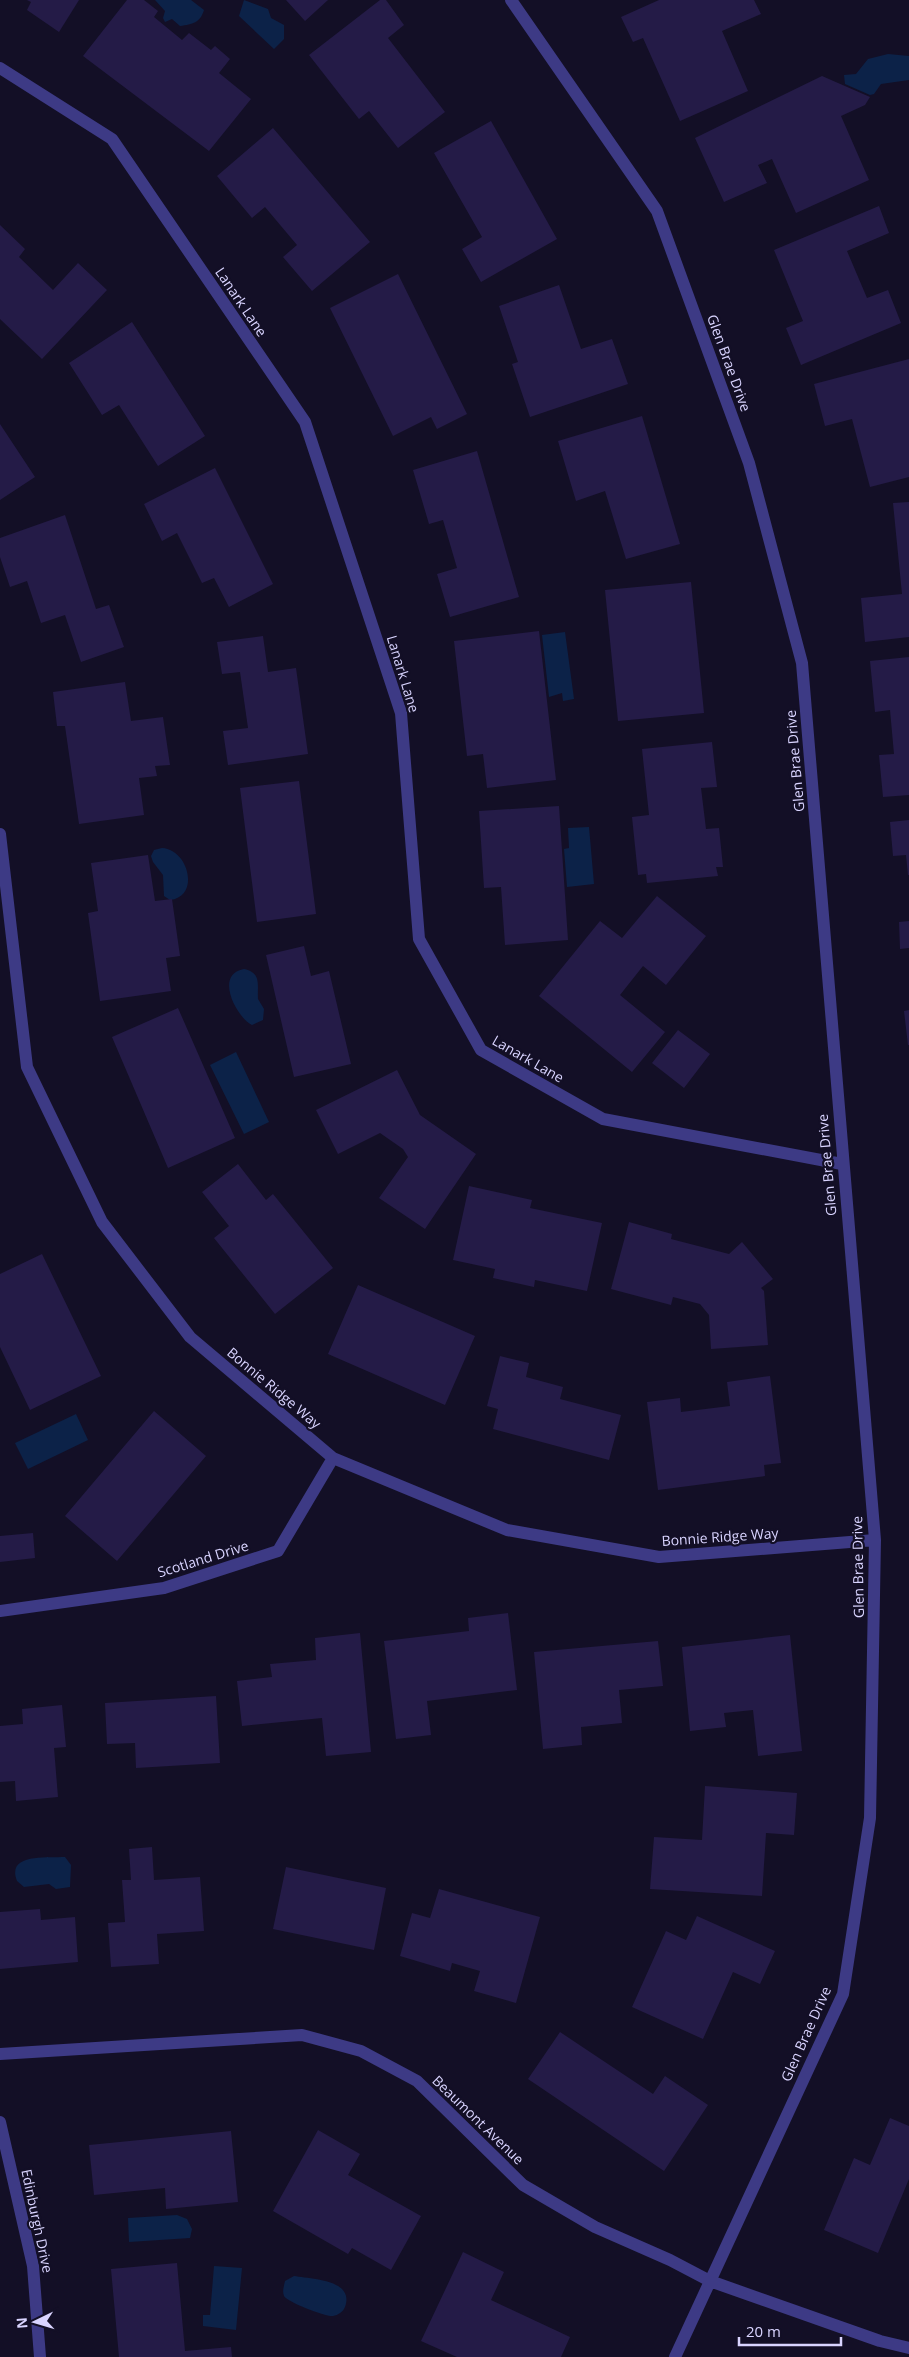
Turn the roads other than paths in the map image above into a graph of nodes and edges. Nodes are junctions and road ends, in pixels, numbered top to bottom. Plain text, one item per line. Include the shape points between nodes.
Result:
1 (518, 2) edge
2 (0, 68) edge
3 (0, 834) edge
4 (842, 1164) junction
5 (333, 1458) junction
6 (875, 1540) junction
7 (0, 1611) edge
8 (0, 2054) edge
9 (0, 2122) edge
10 (710, 2281) junction
11 (909, 2348) edge
12 (40, 2357) edge
13 (675, 2357) edge

1 - 4 street, Glen Brae Drive via 657,211 749,463 802,663
2 - 4 street, Lanark Lane via 112,139 305,422 401,713 419,939 481,1050 603,1119
3 - 5 street, Bonnie Ridge Way via 27,1067 102,1222 190,1337
4 - 6 street, Glen Brae Drive
5 - 6 street, Bonnie Ridge Way via 507,1530 659,1557
5 - 7 street, Scotland Drive via 278,1551 164,1588
6 - 10 street, Glen Brae Drive via 870,1818 842,1994
8 - 10 street, Beaumont Avenue via 302,2035 361,2051 417,2082 523,2185 595,2228
9 - 12 street, Edinburgh Drive via 33,2266
10 - 11 street, Beaumont Avenue via 880,2341
10 - 13 street, Glen Brae Drive

